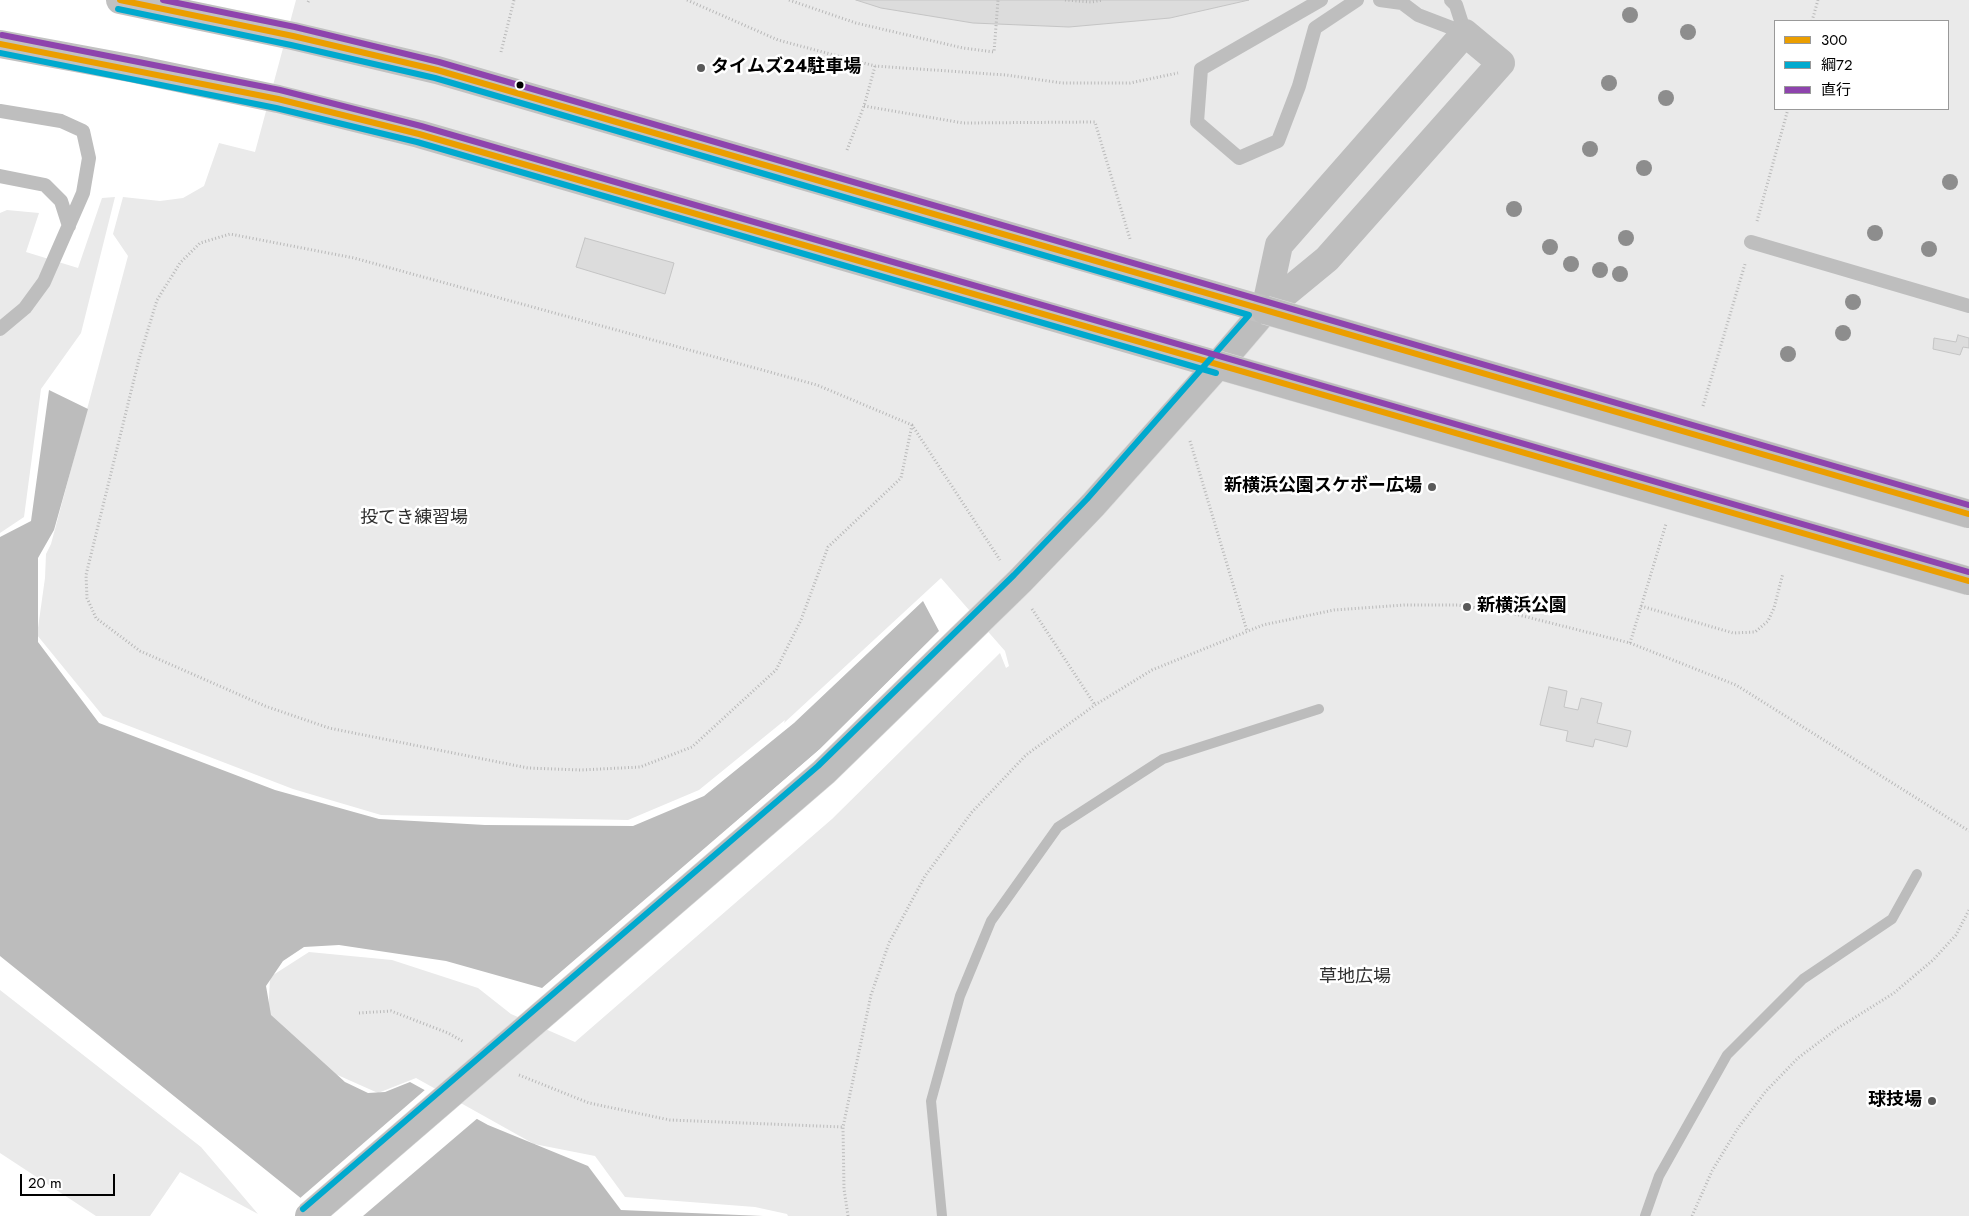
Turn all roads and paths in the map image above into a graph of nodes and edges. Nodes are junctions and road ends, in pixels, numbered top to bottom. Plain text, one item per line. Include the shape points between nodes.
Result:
1 (120, 0) edge
2 (514, 0) edge
3 (687, 0) edge
4 (789, 0) edge
5 (998, 0) edge
6 (1065, 0) edge
7 (1102, 0) edge
8 (1321, 0) edge
9 (1357, 0) edge
10 (1380, 0) edge
11 (1451, 0) edge
12 (1818, 0) edge
13 (1812, 20) edge
14 (1466, 33) junction
15 (0, 44) edge
16 (501, 52) dead end
17 (875, 66) junction
18 (1201, 69) junction
19 (864, 106) junction
20 (1788, 110) edge
21 (0, 111) edge
22 (1095, 122) dead end
23 (846, 150) dead end
24 (0, 176) edge
25 (69, 226) junction
26 (1751, 242) junction
27 (1969, 306) edge
28 (1266, 310) junction
29 (0, 329) edge
30 (1218, 365) junction
31 (1701, 410) dead end
32 (912, 425) junction
33 (1969, 514) edge
34 (1667, 522) dead end
35 (1004, 565) dead end
36 (1783, 573) dead end
37 (1969, 581) edge
38 (1030, 606) dead end
39 (1641, 606) junction
40 (1630, 642) junction
41 (1095, 705) junction
42 (1969, 831) edge
43 (1969, 910) edge
44 (359, 1013) dead end
45 (472, 1047) dead end
46 (511, 1070) dead end
47 (843, 1127) junction
48 (309, 1216) edge
49 (848, 1216) edge
50 (1692, 1216) edge

1 - 28 street, bridge via 437,70
2 - 16 path
3 - 17 path via 778,40
4 - 5 path via 856,23 994,52
6 - 7 path
8 - 18 lane
9 - 18 lane via 1314,28 1299,86 1278,141 1240,158 1197,122
10 - 14 lane via 1402,3 1418,15
11 - 14 lane
12 - 13 path
14 - 28 street via 1279,245
14 - 28 street via 1501,63 1327,259
15 - 30 street, bridge via 278,99 420,134
17 - 18 path via 1062,83 1130,82
17 - 19 path
19 - 22 path via 963,123
19 - 23 path
20 - 26 path
21 - 25 lane via 61,120 83,131 89,158 83,193
24 - 25 lane via 45,185 61,201
25 - 29 lane via 44,282 25,308
26 - 27 lane
26 - 31 path
28 - 30 main road
28 - 33 main road, bridge
30 - 37 main road, bridge
30 - 48 main road, bridge via 1093,505 1013,588 824,772
32 - 32 path via 808,383 354,258 230,234 200,243 180,263 157,300 139,359 86,575 87,598 96,618 140,651 265,706 329,728 528,768 640,768 692,747 776,670 801,620 828,547 901,478
32 - 35 path
34 - 39 path
36 - 39 path via 1768,621 1755,632 1733,633
38 - 41 path
39 - 40 path
40 - 41 path via 1515,614 1458,605 1334,610 1247,631 1152,670
40 - 42 path via 1736,686
41 - 47 path via 1026,755 972,812 925,876 889,943 871,994
43 - 50 path via 1956,935 1933,960 1894,993 1798,1058 1766,1091 1738,1128 1712,1171
44 - 45 path via 391,1011 448,1033
46 - 47 path via 589,1103 670,1120
47 - 49 path

